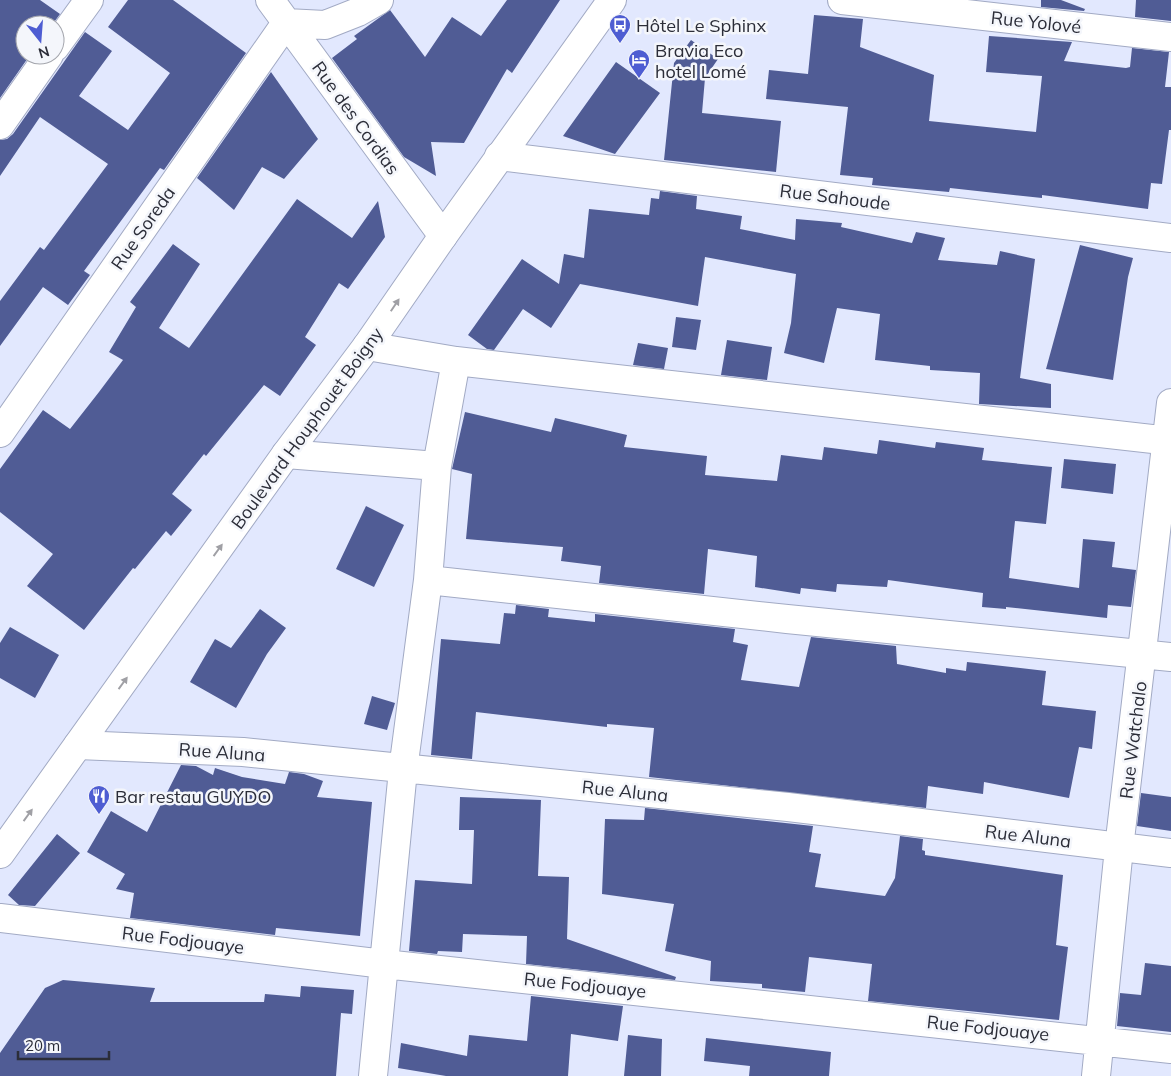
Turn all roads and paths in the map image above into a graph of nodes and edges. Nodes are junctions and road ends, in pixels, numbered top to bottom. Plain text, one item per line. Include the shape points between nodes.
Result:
1 (88, 0) edge
2 (270, 0) edge
3 (379, 0) edge
4 (612, 0) edge
5 (842, 0) edge
6 (286, 23) junction
7 (65, 33) edge
8 (1171, 37) edge
9 (43, 65) edge
10 (0, 125) edge
11 (500, 156) junction
12 (443, 236) junction
13 (1171, 238) edge
14 (367, 346) junction
15 (456, 361) junction
16 (1171, 403) edge
17 (0, 433) edge
18 (1169, 440) edge
19 (286, 454) junction
20 (437, 466) junction
21 (428, 580) junction
22 (1143, 654) junction
23 (1171, 657) edge
24 (78, 745) junction
25 (403, 770) junction
26 (1119, 848) junction
27 (1171, 853) edge
28 (0, 854) edge
29 (0, 918) edge
30 (384, 964) junction
31 (1099, 1041) junction
32 (1171, 1049) edge
33 (373, 1076) edge
34 (1096, 1076) edge

1 - 7 street
2 - 6 street, Rue des Cordias
3 - 6 street via 325,25
4 - 11 street, Boulevard Houphouet Boigny
5 - 8 street, Rue Yolové
6 - 12 street, Rue des Cordias
6 - 17 street, Rue Soreda
9 - 10 street
11 - 12 street, Boulevard Houphouet Boigny
11 - 13 street, Rue Sahoude
14 -> 12 street, Boulevard Houphouet Boigny
14 - 15 street
14 - 19 street, Boulevard Houphouet Boigny
15 - 18 street
15 - 20 street
16 - 18 street, Rue Watchalo
18 - 22 street, Rue Watchalo
19 - 20 street
24 -> 19 street, Boulevard Houphouet Boigny
20 - 21 street
21 - 22 street
21 - 25 street
22 - 23 street
22 - 26 street, Rue Watchalo
24 - 25 street, Rue Aluna via 243,752
28 -> 24 street, Boulevard Houphouet Boigny
25 - 26 street, Rue Aluna via 788,807
25 - 30 street
26 - 27 street, Rue Aluna
26 - 31 street, Rue Watchalo
29 - 30 street, Rue Fodjouaye
30 - 31 street, Rue Fodjouaye
30 - 33 street
31 - 32 street, Rue Fodjouaye
31 - 34 street, Rue Watchalo

